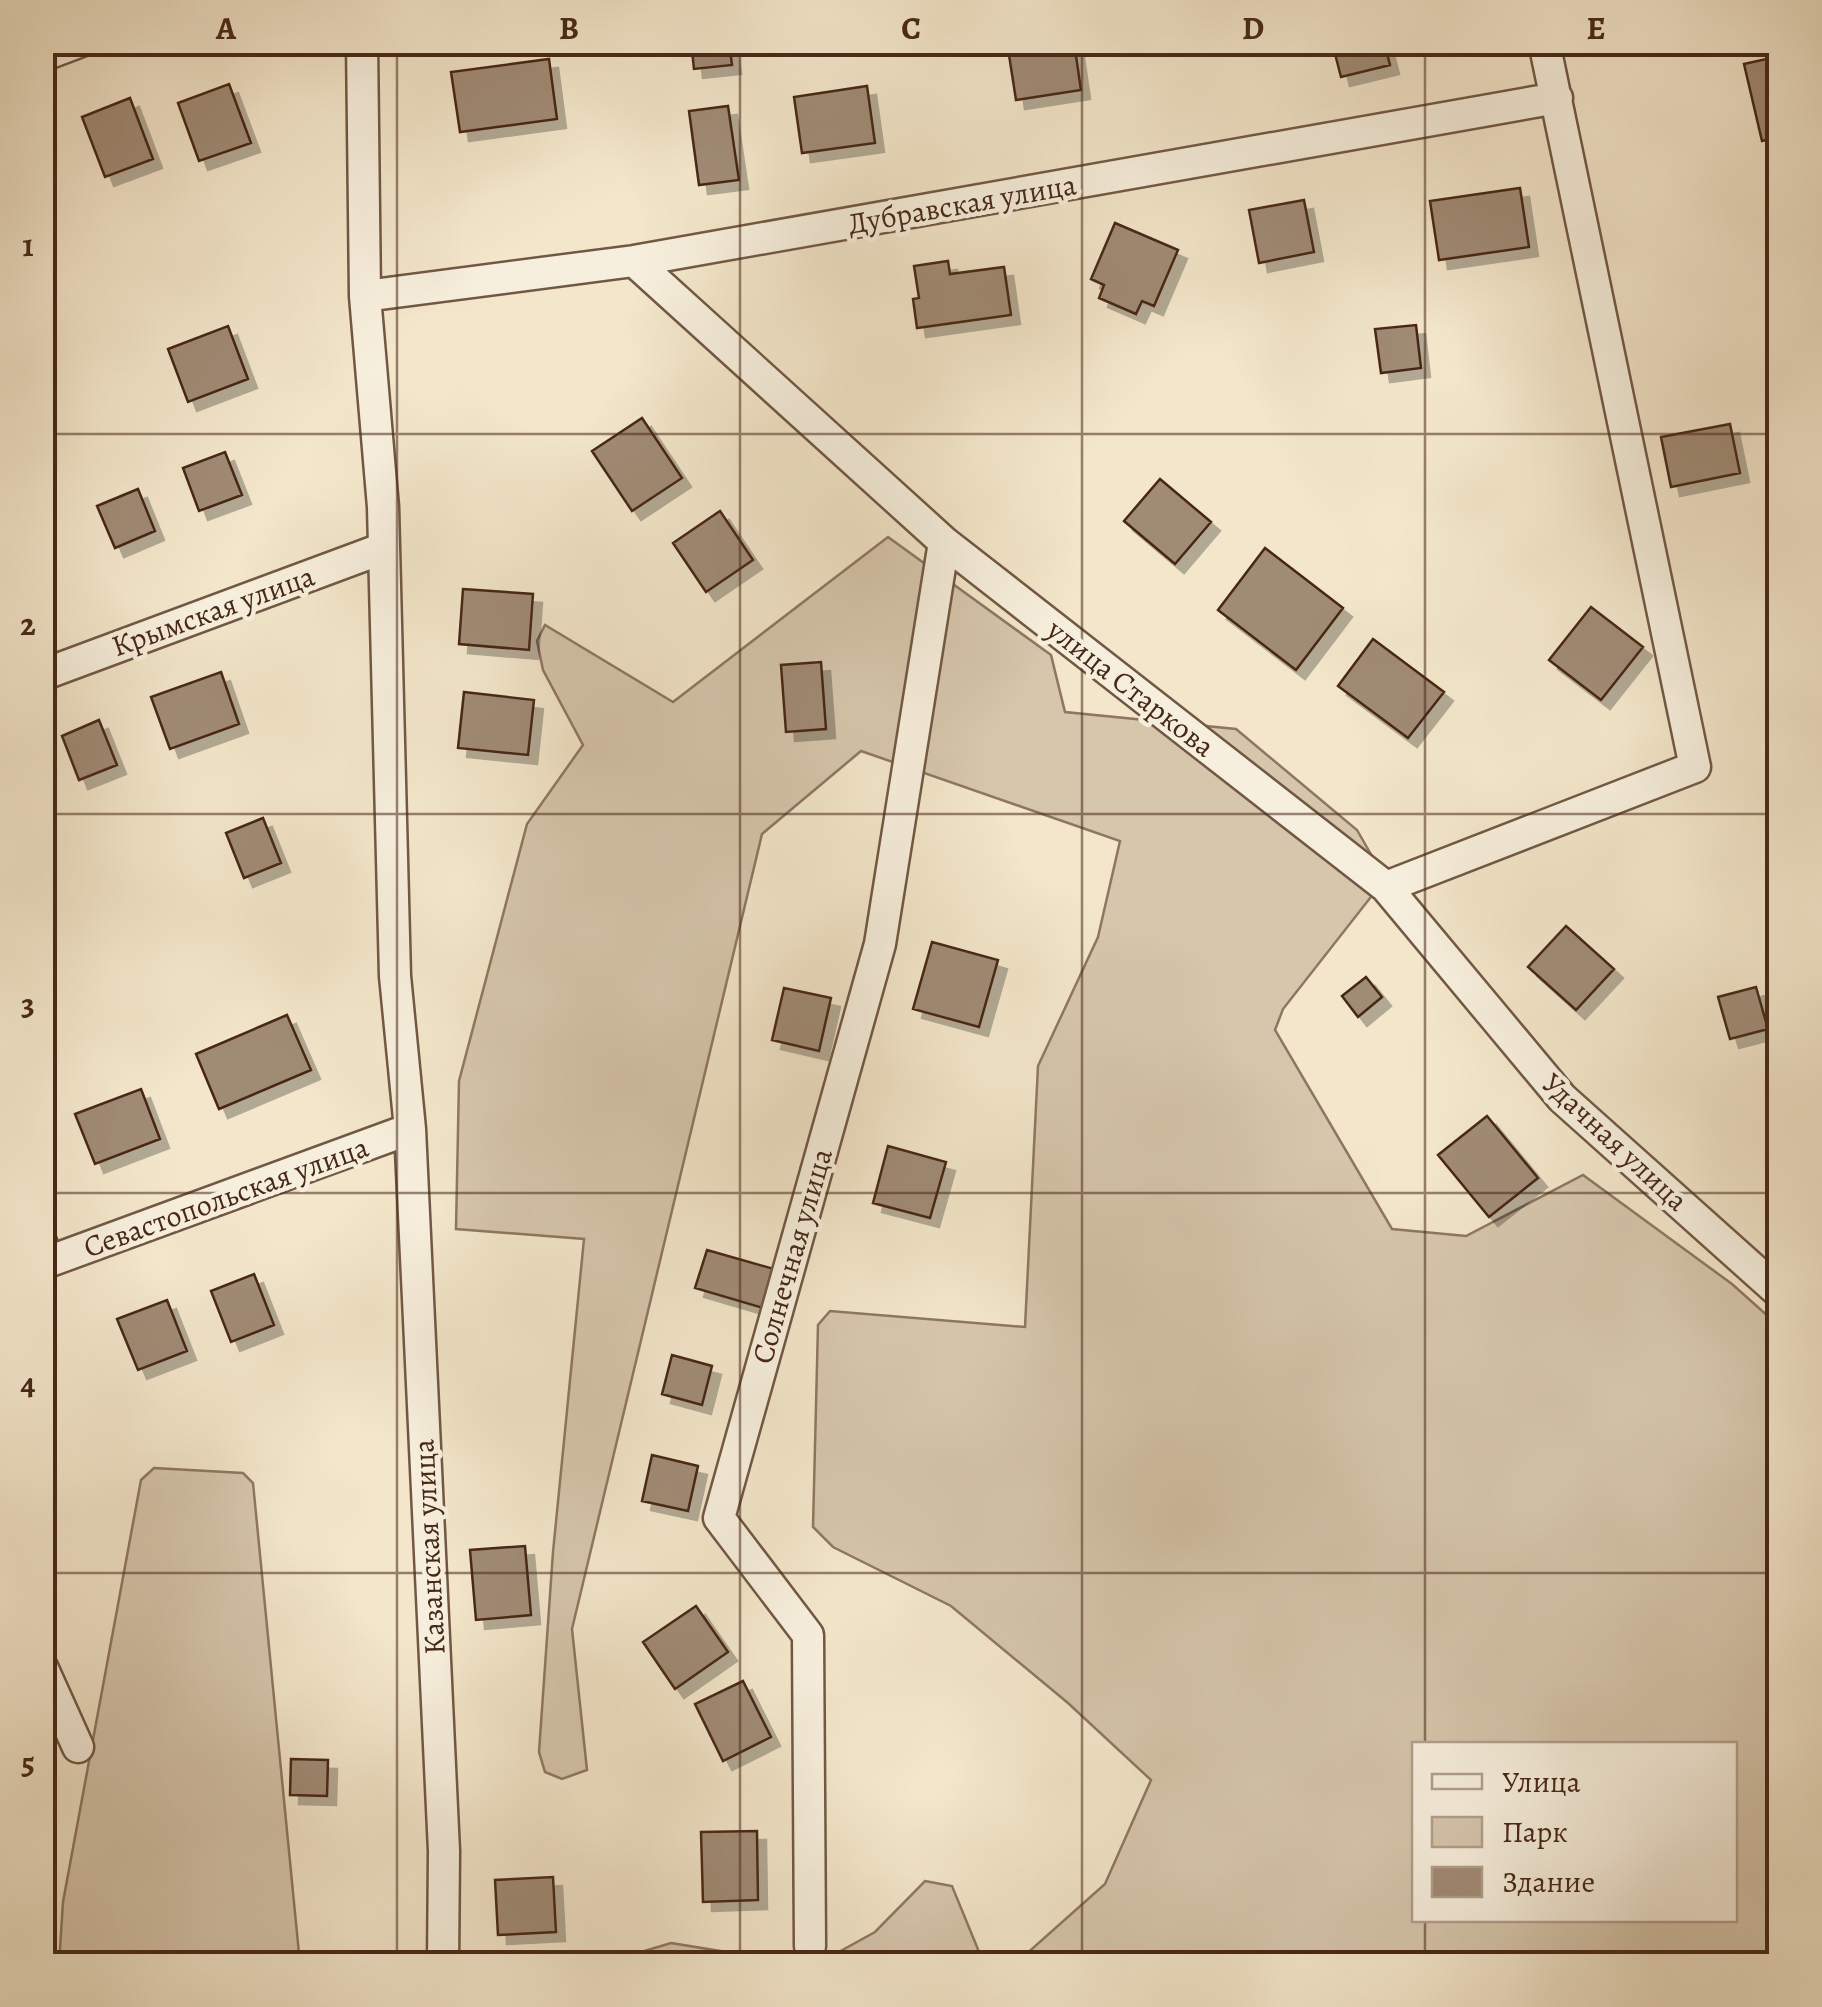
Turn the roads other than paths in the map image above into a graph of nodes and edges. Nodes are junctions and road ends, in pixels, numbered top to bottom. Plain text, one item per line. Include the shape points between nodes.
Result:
1 (79, 42) edge
2 (362, 42) edge
3 (1544, 42) edge
4 (42, 56) edge
5 (1556, 98) junction
6 (634, 262) junction
7 (365, 296) junction
8 (944, 542) junction
9 (384, 548) junction
10 (42, 675) edge
11 (1386, 887) junction
12 (410, 1130) junction
13 (42, 1224) edge
14 (49, 1262) edge
15 (1780, 1293) edge
16 (42, 1667) edge
17 (78, 1748) dead end
18 (810, 1946) dead end
19 (443, 1964) edge

1 - 4 street
2 - 7 street, Казанская улица
3 - 5 street
5 - 6 street, Дубравская улица
5 - 11 street via 1695,767
6 - 7 street, Дубравская улица
6 - 8 street, улица Старкова
7 - 9 street, Казанская улица
8 - 11 street, улица Старкова
8 - 18 street, Солнечная улица via 880,944 719,1518 808,1635
9 - 10 street, Крымская улица
9 - 12 street, Казанская улица via 395,976
11 - 15 street, Удачная улица via 1562,1098
12 - 14 street, Севастопольская улица
12 - 19 street, Казанская улица via 444,1851
13 - 14 lane
16 - 17 street

